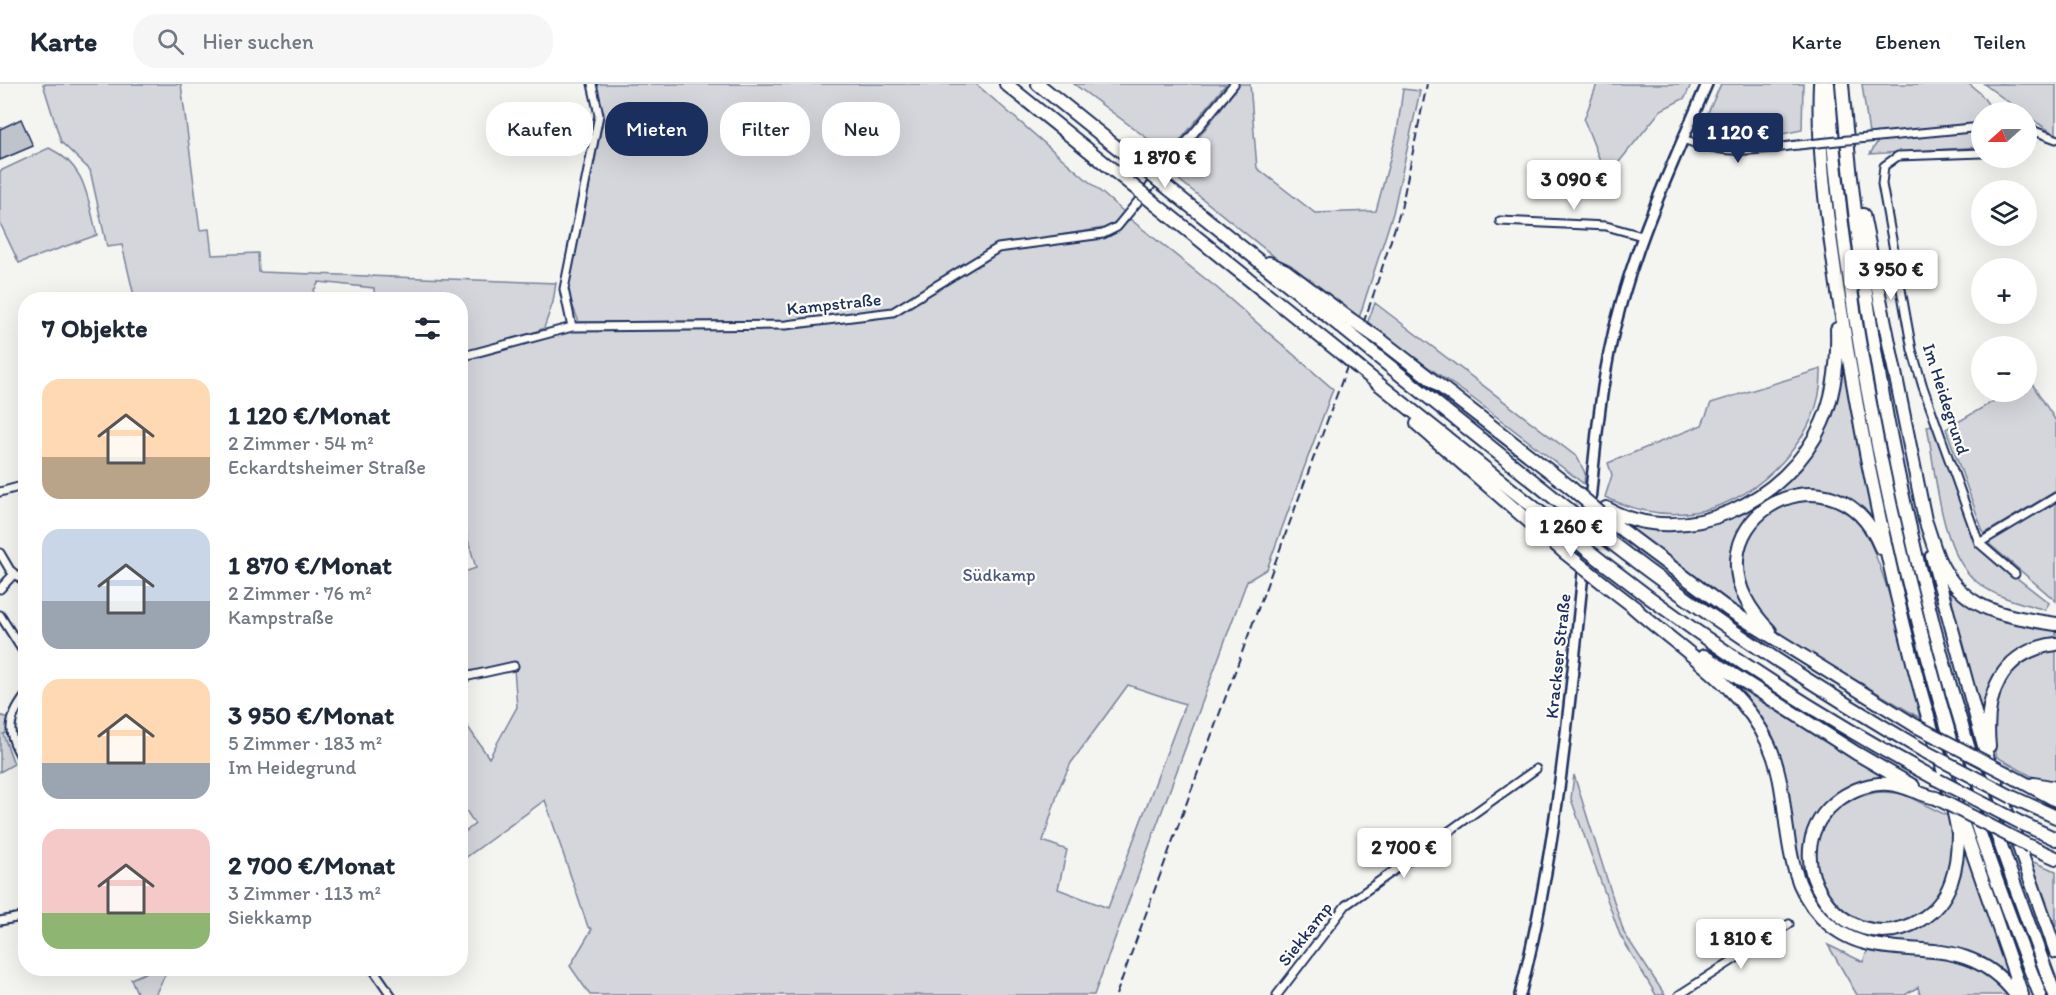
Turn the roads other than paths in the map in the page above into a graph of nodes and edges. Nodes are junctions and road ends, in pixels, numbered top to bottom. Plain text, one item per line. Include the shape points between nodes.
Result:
1 (592, 84) edge
2 (1006, 84) edge
3 (1038, 84) edge
4 (1234, 84) edge
5 (1707, 84) edge
6 (1820, 84) edge
7 (1828, 84) edge
8 (1842, 84) edge
9 (1971, 128) edge
10 (2037, 132) edge
11 (1847, 134) junction
12 (1683, 139) junction
13 (2056, 139) edge
14 (1971, 153) edge
15 (1500, 221) dead end
16 (1642, 236) junction
17 (1834, 265) junction
18 (1348, 324) junction
19 (572, 327) junction
20 (468, 355) edge
21 (1408, 407) junction
22 (18, 487) edge
23 (0, 492) edge
24 (2056, 497) edge
25 (1606, 513) junction
26 (1925, 520) junction
27 (1979, 543) junction
28 (0, 553) edge
29 (14, 574) junction
30 (2015, 574) dead end
31 (18, 577) edge
32 (1894, 585) junction
33 (0, 589) edge
34 (1633, 607) junction
35 (0, 615) edge
36 (2056, 624) edge
37 (18, 643) edge
38 (2056, 644) edge
39 (1786, 647) junction
40 (514, 666) dead end
41 (468, 676) edge
42 (18, 706) edge
43 (18, 750) edge
44 (1536, 769) dead end
45 (1940, 775) junction
46 (2019, 781) junction
47 (2056, 788) edge
48 (2006, 797) junction
49 (1936, 798) junction
50 (2056, 800) edge
51 (2056, 817) edge
52 (2056, 839) edge
53 (2056, 858) edge
54 (18, 918) edge
55 (0, 921) edge
56 (1789, 924) dead end
57 (2056, 952) edge
58 (378, 976) edge
59 (391, 995) edge
60 (1277, 995) edge
61 (1520, 995) edge
62 (1679, 995) edge
63 (2016, 995) edge
64 (2022, 995) edge
65 (2040, 995) edge
66 (2055, 995) edge

1 - 19 street via 599,115 564,289
2 - 21 highway, bridge
3 - 18 highway, bridge via 1254,257
4 - 19 street, Kampstraße via 1117,227 1103,234 998,248 893,312 786,325
5 - 12 street, Krackser Straße
6 - 17 highway via 1821,157
7 - 65 highway via 1854,308 1897,534 1973,812
8 - 11 highway
9 - 12 street, bridge via 1739,152 1719,151
10 - 13 street
11 - 26 highway
11 - 66 highway via 1860,249 1890,428 1926,594 1998,841
12 - 16 street, Krackser Straße
14 - 27 street, Im Heidegrund via 1898,156 1884,166 1882,174 1917,370
15 - 16 street via 1606,226
16 - 61 street, Krackser Straße via 1620,305 1603,389 1564,758
17 - 25 highway via 1838,344 1830,400 1811,444 1790,471 1746,505 1705,520 1660,523
17 - 32 highway via 1862,436
18 - 25 highway, bridge via 1382,341
18 - 48 highway, bridge via 1377,356 1664,583 1766,655
19 - 20 street, Kampstraße
21 - 34 highway, bridge via 1416,423
21 - 45 highway, bridge via 1666,610 1840,725
22 - 23 street
24 - 27 street
25 - 39 highway via 1729,610
26 - 36 highway via 1939,561 1964,595 1999,614
26 - 48 highway via 1969,696
27 - 30 street
28 - 29 street
29 - 31 street
29 - 33 street
32 - 39 highway via 1877,538 1848,504 1811,494 1776,502 1749,525 1736,562 1746,602
32 - 45 highway
34 - 49 highway via 1749,687
34 - 63 highway via 1714,674 1761,730 1780,780 1791,862 1808,900 1821,917 1868,945 1962,955 1983,964
35 - 37 street
38 - 48 highway via 2034,650 2012,663 1991,695 1987,725
39 - 46 highway, bridge via 1916,726
40 - 41 street
42 - 43 street via 10,723
44 - 60 street, Siekkamp via 1346,905
45 - 49 highway via 1958,833 1956,867 1946,895 1927,916 1901,928 1861,927 1834,912 1816,887 1811,872 1811,844 1822,816 1848,793 1875,785 1889,784
45 - 52 highway, bridge
45 - 64 highway
46 - 47 highway
46 - 50 highway
48 - 51 highway
48 - 57 highway
49 - 53 highway, bridge
54 - 55 street
56 - 62 street
58 - 59 street

